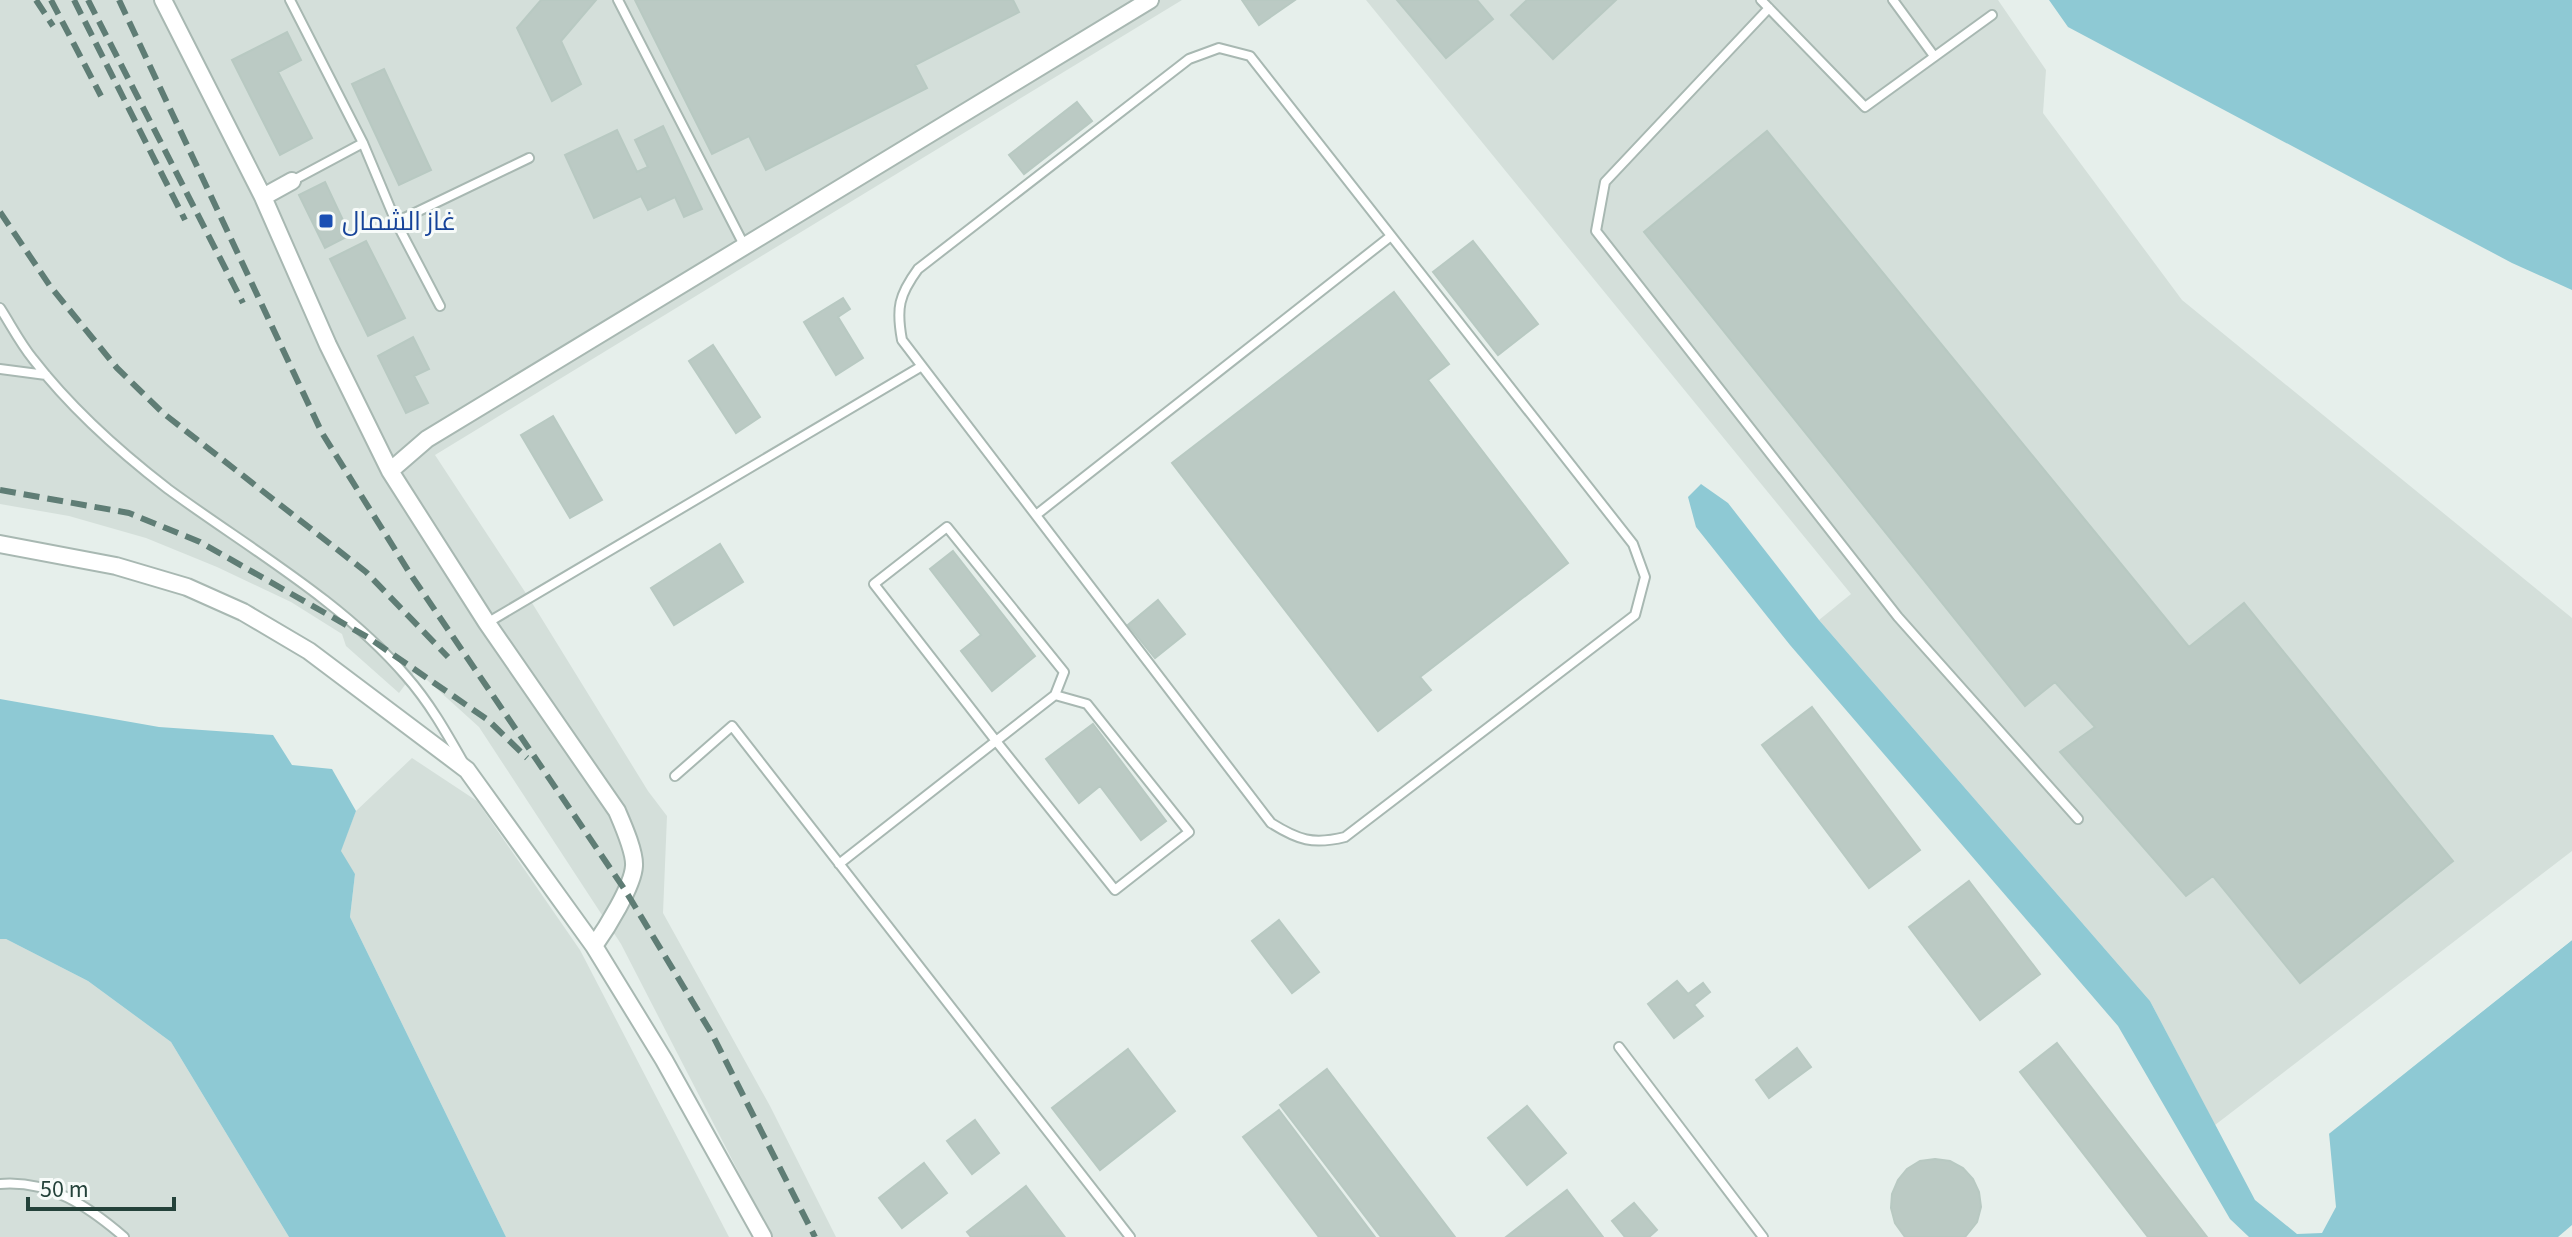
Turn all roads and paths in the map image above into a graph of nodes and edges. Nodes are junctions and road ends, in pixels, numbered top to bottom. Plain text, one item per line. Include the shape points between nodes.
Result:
1 (163, 0) edge
2 (290, 0) edge
3 (618, 0) edge
4 (1150, 0) edge
5 (1761, 0) edge
6 (1893, 0) edge
7 (1769, 8) junction
8 (1992, 15) dead end
9 (1934, 56) junction
10 (363, 143) junction
11 (529, 158) dead end
12 (292, 181) joint
13 (263, 197) junction
14 (396, 222) junction
15 (1391, 236) junction
16 (744, 245) junction
17 (440, 306) dead end
18 (0, 308) edge
19 (922, 366) junction
20 (0, 369) edge
21 (47, 375) junction
22 (390, 471) junction
23 (1036, 515) junction
24 (0, 544) edge
25 (487, 623) junction
26 (1055, 695) junction
27 (996, 741) junction
28 (467, 770) junction
29 (675, 776) dead end
30 (2078, 819) dead end
31 (839, 864) junction
32 (594, 946) junction
33 (1619, 1047) dead end
34 (0, 1184) edge
35 (124, 1237) edge
36 (763, 1237) edge
37 (1130, 1237) edge
38 (1763, 1237) edge

1 - 13 street
2 - 10 lane
3 - 16 lane
4 - 16 street
5 - 7 lane
6 - 9 lane
7 - 9 lane via 1865,107
7 - 30 lane via 1605,182 1596,231 1898,617
8 - 9 lane
10 - 12 lane
10 - 14 lane
11 - 14 lane
12 - 13 street
13 - 22 street
14 - 17 lane
15 - 19 lane via 1250,56 1219,48 1189,59 918,269 904,289 897,314 902,340
15 - 23 lane
15 - 23 lane via 1633,544 1645,577 1635,615 1345,837 1321,843 1290,835 1271,823
16 - 22 street via 427,439
18 - 21 lane
19 - 23 lane
19 - 25 lane
20 - 21 lane
21 - 28 lane via 167,488 369,638 434,711
22 - 25 street
24 - 28 street via 116,566 187,587 243,612 309,651
25 - 32 street via 617,811 627,836 634,866 609,925
26 - 27 lane
26 - 27 lane via 1087,704 1189,832 1115,890
26 - 27 lane via 1064,672 947,527 874,584
27 - 31 lane
28 - 32 street
29 - 31 lane via 732,726
31 - 37 lane
32 - 36 street
33 - 38 lane
34 - 35 lane via 17,1183 78,1201

